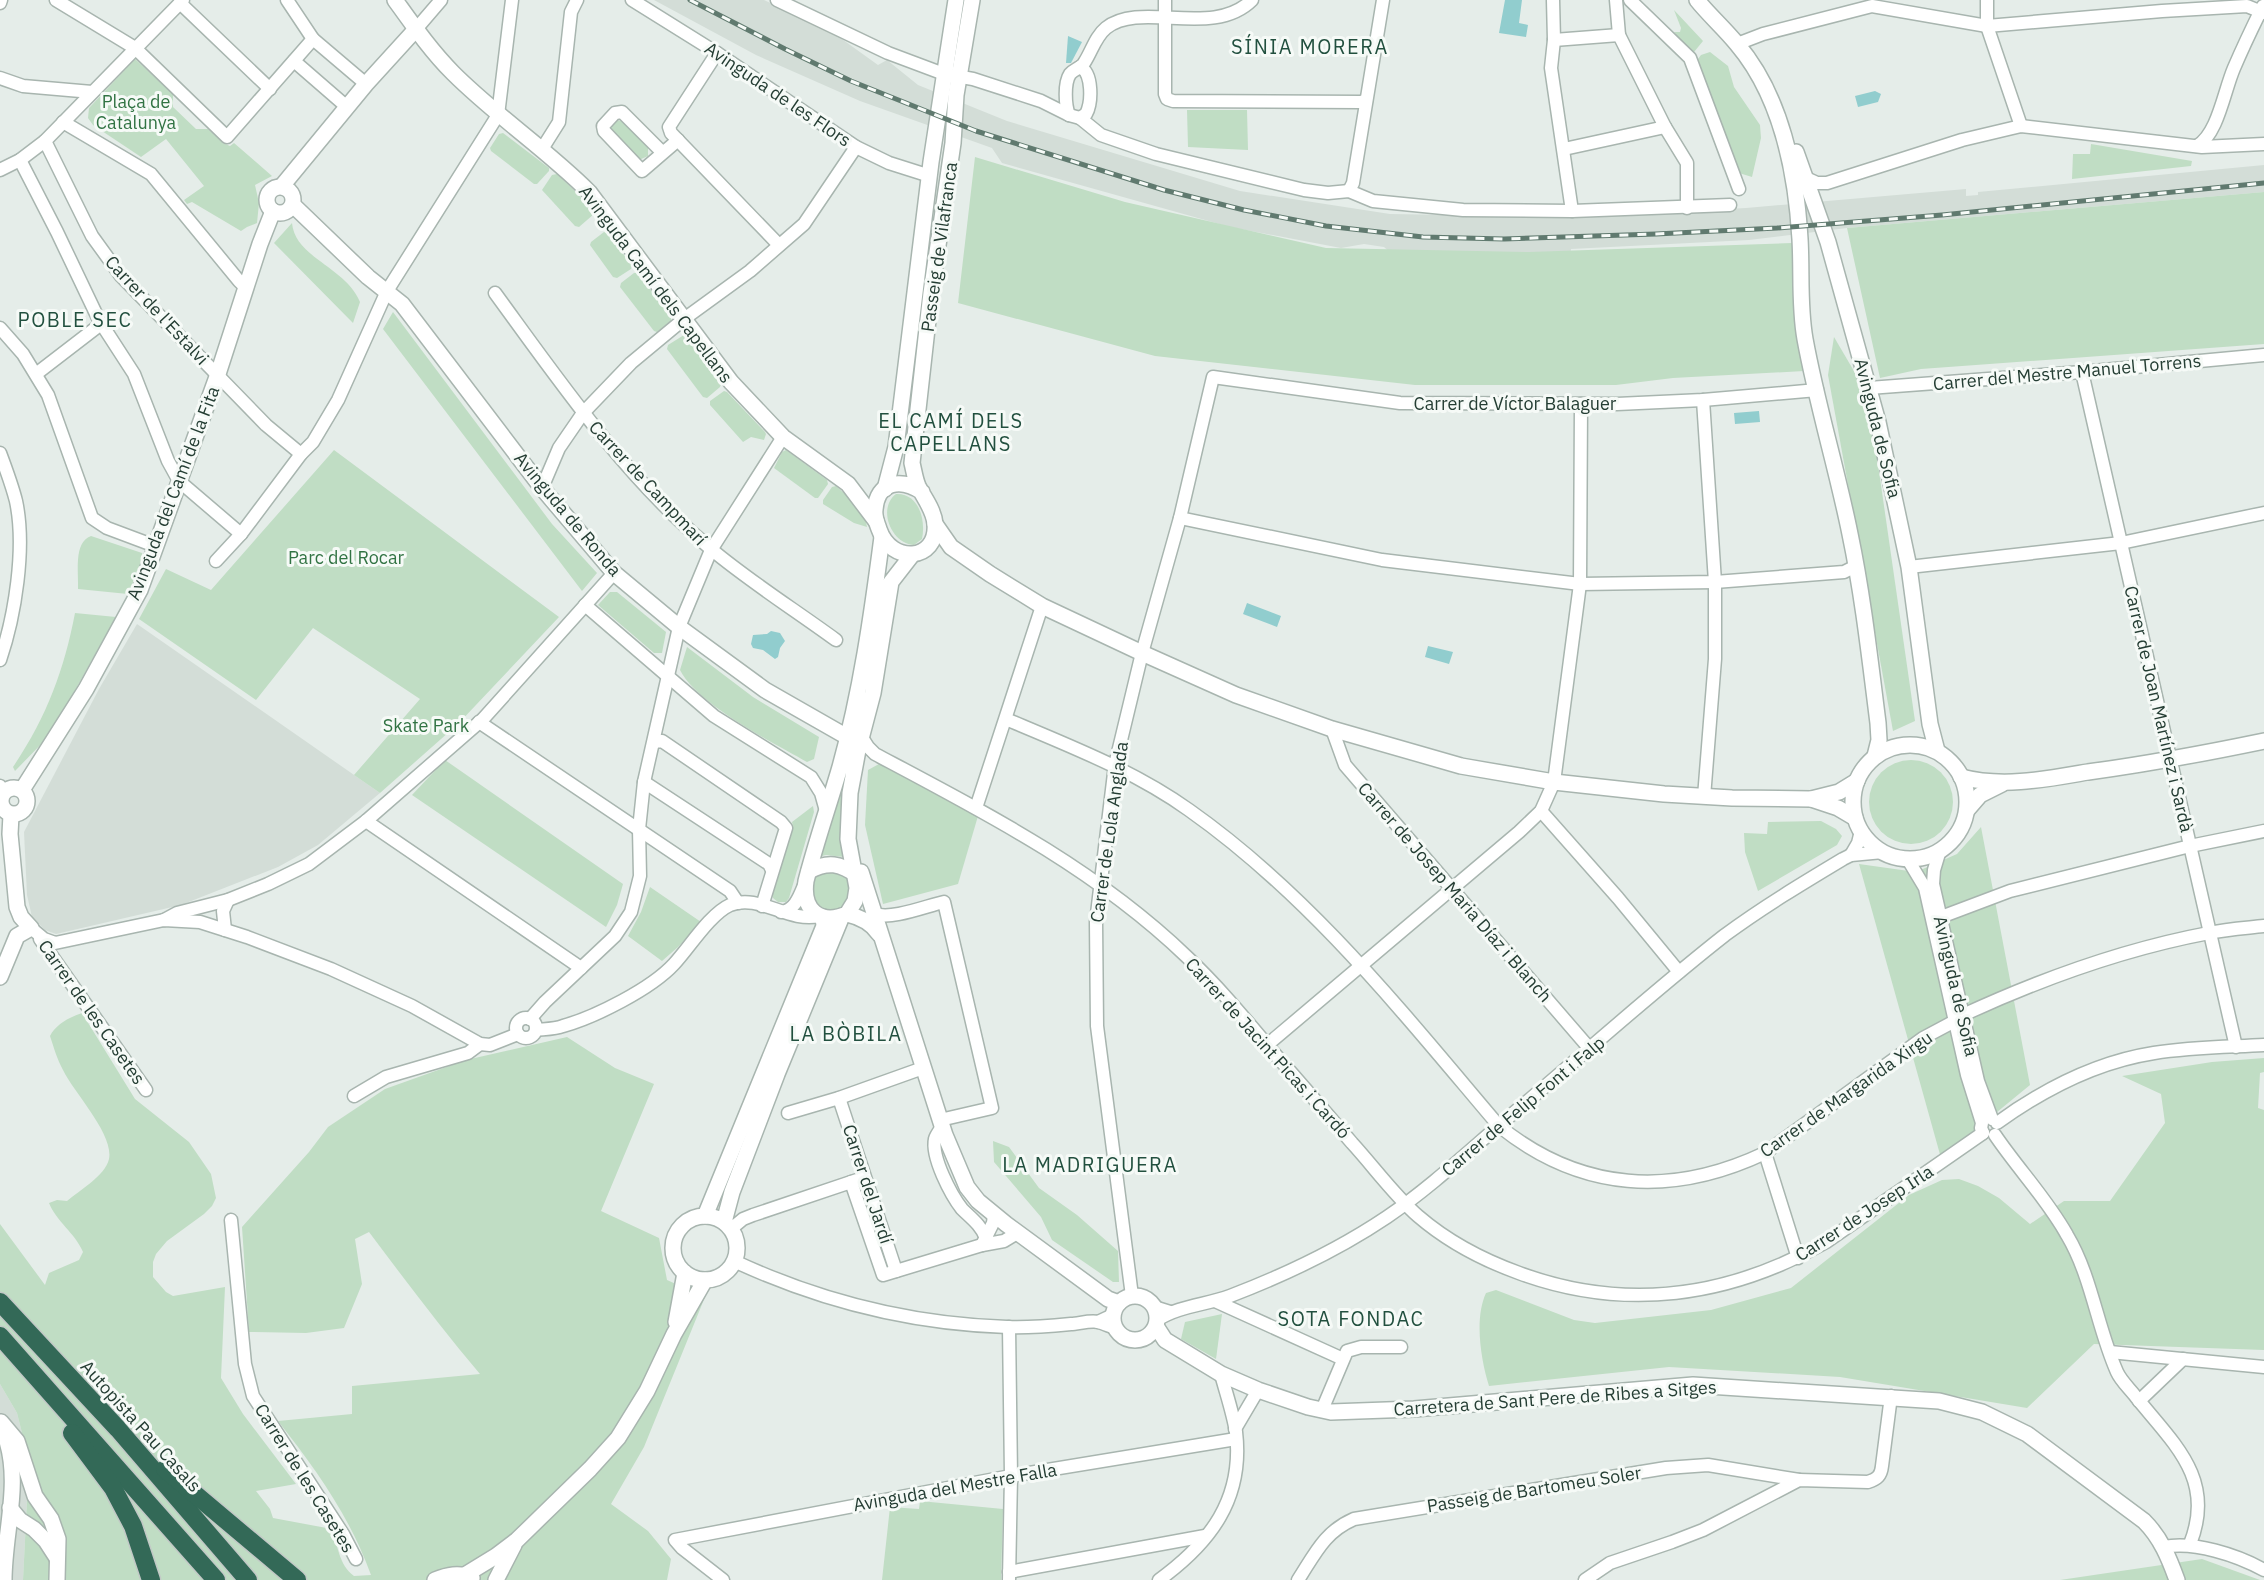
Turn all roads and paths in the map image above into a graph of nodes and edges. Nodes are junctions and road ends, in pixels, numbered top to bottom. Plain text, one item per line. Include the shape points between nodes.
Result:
1 (56, 0) edge
2 (287, 0) edge
3 (395, 0) edge
4 (441, 0) edge
5 (512, 0) edge
6 (578, 0) edge
7 (632, 0) edge
8 (778, 0) edge
9 (956, 0) edge
10 (972, 0) edge
11 (1165, 0) edge
12 (1252, 0) edge
13 (1383, 0) edge
14 (1553, 0) edge
15 (1616, 0) edge
16 (1630, 0) edge
17 (1697, 0) edge
18 (1987, 0) edge
19 (181, 1) edge
20 (1872, 3) edge
21 (2162, 6) edge
22 (2263, 10) edge
23 (1165, 16) junction
24 (1987, 26) junction
25 (417, 28) junction
26 (1619, 35) junction
27 (314, 39) junction
28 (1554, 40) junction
29 (1737, 44) junction
30 (135, 48) junction
31 (717, 53) junction
32 (294, 61) junction
33 (1080, 67) junction
34 (951, 75) junction
35 (0, 78) edge
36 (366, 84) junction
37 (1067, 85) junction
38 (270, 89) junction
39 (92, 92) junction
40 (1041, 101) junction
41 (1366, 101) junction
42 (347, 106) junction
43 (498, 115) junction
44 (1776, 115) junction
45 (1074, 117) junction
46 (63, 122) junction
47 (2215, 124) junction
48 (2021, 126) junction
49 (1665, 128) junction
50 (678, 140) junction
51 (45, 141) junction
52 (2264, 144) edge
53 (2197, 146) junction
54 (856, 147) junction
55 (2229, 147) junction
56 (542, 149) junction
57 (1564, 149) junction
58 (662, 152) junction
59 (20, 160) junction
60 (0, 170) edge
61 (930, 176) junction
62 (1806, 178) junction
63 (282, 186) junction
64 (1739, 189) dead end
65 (1349, 192) junction
66 (293, 205) junction
67 (1730, 205) dead end
68 (1687, 208) junction
69 (273, 211) junction
70 (1572, 211) junction
71 (779, 245) junction
72 (245, 287) junction
73 (387, 291) junction
74 (495, 292) dead end
75 (684, 319) junction
76 (101, 324) junction
77 (0, 328) edge
78 (2264, 355) edge
79 (2082, 372) junction
80 (36, 374) junction
81 (218, 374) junction
82 (1213, 377) joint
83 (1869, 388) junction
84 (1817, 390) junction
85 (1703, 400) junction
86 (1581, 404) junction
87 (583, 413) junction
88 (783, 437) junction
89 (0, 453) edge
90 (301, 454) junction
91 (179, 482) junction
92 (848, 484) junction
93 (542, 488) junction
94 (884, 491) junction
95 (922, 492) junction
96 (2264, 513) edge
97 (1180, 518) junction
98 (876, 521) junction
99 (935, 524) junction
100 (241, 534) junction
101 (882, 537) junction
102 (2121, 543) junction
103 (155, 546) junction
104 (711, 550) junction
105 (919, 552) junction
106 (963, 557) junction
107 (216, 561) dead end
108 (1856, 566) junction
109 (1909, 567) junction
110 (614, 573) junction
111 (1715, 582) junction
112 (1580, 584) junction
113 (585, 605) junction
114 (1042, 606) junction
115 (679, 627) junction
116 (836, 640) dead end
117 (1142, 653) junction
118 (0, 660) edge
119 (669, 677) junction
120 (1006, 719) junction
121 (479, 722) junction
122 (1332, 729) junction
123 (854, 736) junction
124 (2264, 741) edge
125 (654, 742) junction
126 (1937, 751) junction
127 (875, 754) junction
128 (1875, 756) junction
129 (2170, 760) junction
130 (855, 764) junction
131 (1115, 765) junction
132 (1961, 777) junction
133 (1857, 781) junction
134 (644, 782) junction
135 (1554, 782) junction
136 (2005, 783) junction
137 (2, 789) edge
138 (21, 790) junction
139 (1704, 797) junction
140 (1811, 799) junction
141 (976, 808) junction
142 (1966, 810) junction
143 (826, 811) junction
144 (1541, 811) junction
145 (11, 815) junction
146 (366, 821) junction
147 (1858, 825) junction
148 (639, 829) junction
149 (2264, 831) edge
150 (2190, 846) junction
151 (1940, 850) junction
152 (1883, 852) junction
153 (1851, 855) junction
154 (1907, 858) junction
155 (772, 870) junction
156 (807, 876) junction
157 (859, 877) junction
158 (1100, 883) junction
159 (1453, 888) junction
160 (228, 900) junction
161 (738, 903) junction
162 (762, 906) junction
163 (781, 912) junction
164 (875, 914) junction
165 (845, 915) junction
166 (1941, 916) junction
167 (164, 920) junction
168 (822, 920) junction
169 (2264, 926) edge
170 (225, 930) junction
171 (34, 931) junction
172 (2210, 932) junction
173 (881, 936) junction
174 (1362, 965) junction
175 (581, 968) junction
176 (1679, 972) junction
177 (0, 977) edge
178 (1959, 1018) junction
179 (533, 1024) junction
180 (480, 1044) junction
181 (1267, 1045) junction
182 (2264, 1045) edge
183 (2236, 1047) junction
184 (1590, 1048) junction
185 (923, 1068) junction
186 (146, 1090) dead end
187 (354, 1096) dead end
188 (839, 1098) junction
189 (788, 1113) dead end
190 (941, 1123) junction
191 (1499, 1126) junction
192 (1990, 1127) junction
193 (1765, 1154) junction
194 (865, 1177) junction
195 (851, 1182) junction
196 (1405, 1203) junction
197 (994, 1215) junction
198 (705, 1216) junction
199 (231, 1220) dead end
200 (727, 1226) junction
201 (1017, 1233) junction
202 (984, 1241) junction
203 (1798, 1258) junction
204 (734, 1261) junction
205 (896, 1271) junction
206 (685, 1273) junction
207 (705, 1280) junction
208 (1215, 1301) junction
209 (0, 1302) edge
210 (1117, 1308) junction
211 (1157, 1320) junction
212 (1009, 1327) junction
213 (674, 1334) junction
214 (0, 1337) edge
215 (1401, 1347) dead end
216 (2110, 1352) junction
217 (1344, 1359) junction
218 (2183, 1359) junction
219 (2264, 1368) edge
220 (1221, 1374) junction
221 (1258, 1390) junction
222 (1891, 1396) junction
223 (2139, 1401) junction
224 (1322, 1410) junction
225 (0, 1421) edge
226 (118, 1429) junction
227 (1236, 1434) junction
228 (1011, 1476) junction
229 (1799, 1480) junction
230 (10, 1508) junction
231 (34, 1528) junction
232 (9, 1534) junction
233 (1205, 1536) junction
234 (517, 1540) junction
235 (2190, 1545) junction
236 (2164, 1547) junction
237 (57, 1558) junction
238 (356, 1559) dead end
239 (2264, 1570) edge
240 (1009, 1576) edge
241 (470, 1577) edge
242 (4, 1580) edge
243 (57, 1580) edge
244 (151, 1580) edge
245 (216, 1580) edge
246 (248, 1580) edge
247 (297, 1580) edge
248 (435, 1580) edge
249 (496, 1580) edge
250 (723, 1580) edge
251 (1159, 1580) edge
252 (1298, 1580) edge
253 (1585, 1580) edge
254 (2177, 1580) edge

1 - 30 street
2 - 27 street
3 - 25 street, Avinguda Camí dels Capellans
4 - 25 street
5 - 43 street
6 - 56 street via 571,12 559,122
7 - 31 street, Avinguda de les Flors
8 - 34 street via 888,53
9 - 34 street, Passeig de Vilafranca
10 - 34 street, Passeig de Vilafranca
11 - 23 street
12 - 23 street via 1225,16
13 - 41 street
14 - 28 street
15 - 26 street
16 - 64 street via 1690,58
17 - 29 street, Avinguda de Sofia
18 - 24 street
19 - 30 street
19 - 38 street
20 - 24 street
20 - 29 street
21 - 22 street via 2247,6
21 - 24 street
22 - 47 street via 2233,69
23 - 33 street via 1113,23 1100,34
23 - 41 street via 1167,99
24 - 48 street
25 - 36 street
25 - 43 street, Avinguda Camí dels Capellans via 450,71
26 - 28 street
26 - 49 street
27 - 32 street
27 - 36 street
28 - 57 street via 1551,68
29 - 44 street, Avinguda de Sofia via 1763,85
30 - 38 street via 227,137
30 - 39 street
31 - 50 street via 669,127
31 - 54 street, Avinguda de les Flors
32 - 38 street
32 - 42 street
33 - 37 street via 1070,75
33 - 45 street via 1088,75 1089,105 1086,114
34 - 40 street
34 - 61 street, Passeig de Vilafranca
34 - 95 street, Passeig de Vilafranca via 953,143 912,463
35 - 39 street via 23,86
36 - 42 street
37 - 40 street via 1056,99
37 - 45 street
39 - 46 street
40 - 45 street
41 - 65 street
42 - 63 street
43 - 56 street, Avinguda Camí dels Capellans
43 - 73 street
44 - 62 street, Avinguda de Sofia
44 - 84 street, Avinguda de Sofia via 1792,167 1805,337
45 - 65 street via 1101,135 1156,154 1304,190
46 - 51 street
46 - 72 street via 151,174
47 - 53 street via 2205,142
47 - 55 street via 2220,139
48 - 53 street
48 - 62 street via 1962,140 1827,183
49 - 57 street
49 - 68 street via 1688,163
50 - 58 street
50 - 71 street
51 - 59 street
51 - 81 street, Carrer de l'Estalvi via 92,236 121,276
52 - 55 street
53 - 55 street
54 - 61 street, Avinguda de les Flors
54 - 71 street via 804,224
56 - 75 street, Avinguda Camí dels Capellans via 589,192
57 - 70 street
58 - 58 street via 622,112 615,113 603,126 642,171
59 - 60 street
59 - 76 street
61 - 94 street, Passeig de Vilafranca via 896,447
62 - 83 street, Avinguda de Sofia
63 - 66 street via 291,191
63 - 69 street via 269,193 267,203
65 - 70 street via 1373,201 1463,210
66 - 69 street via 282,213
66 - 73 street, Avinguda de Ronda
67 - 68 street
68 - 70 street
69 - 72 street, Avinguda del Camí de la Fita
71 - 75 street
72 - 81 street, Avinguda del Camí de la Fita
73 - 90 street via 338,400 313,442
73 - 93 street, Avinguda de Ronda via 433,342
74 - 87 street, Carrer de Campmarí
75 - 87 street via 631,363
75 - 88 street, Avinguda Camí dels Capellans via 731,381
76 - 80 street
76 - 91 street via 134,374
77 - 80 street
78 - 79 street, Carrer del Mestre Manuel Torrens
79 - 83 street, Carrer del Mestre Manuel Torrens
79 - 102 street, Carrer de Joan Martínez i Sardà
80 - 103 street via 48,395 92,518
81 - 90 street, Carrer de l'Estalvi via 266,425
81 - 91 street, Avinguda del Camí de la Fita
82 - 86 street, Carrer de Víctor Balaguer via 1400,403
82 - 97 street, Carrer de Lola Anglada
83 - 109 street, Avinguda de Sofia
84 - 85 street, Carrer de Víctor Balaguer
84 - 108 street, Avinguda de Sofia
85 - 86 street, Carrer de Víctor Balaguer
85 - 111 street
86 - 112 street
87 - 93 street via 559,448
87 - 104 street, Carrer de Campmarí via 646,486
88 - 92 street, Avinguda Camí dels Capellans
88 - 104 street
89 - 118 street via 16,502 20,539 12,618
90 - 100 street
91 - 100 street
91 - 103 street, Avinguda del Camí de la Fita
92 - 94 street, Avinguda Camí dels Capellans via 868,492
92 - 98 street, Avinguda Camí dels Capellans
93 - 110 street, Avinguda de Ronda
94 - 95 street via 895,482
94 - 98 street via 875,511
95 - 99 street
96 - 102 street
97 - 112 street via 1382,561
97 - 117 street, Carrer de Lola Anglada
98 - 101 street
99 - 105 street via 934,535
99 - 106 street via 946,542
100 - 107 street
101 - 105 street via 896,552
101 - 123 street
102 - 109 street
102 - 129 street, Carrer de Joan Martínez i Sardà
103 - 138 street, Avinguda del Camí de la Fita via 140,590 86,689
104 - 115 street
104 - 116 street, Carrer de Campmarí
105 - 106 street via 942,550
105 - 123 street via 891,582 873,693
106 - 114 street
108 - 111 street via 1844,572
108 - 128 street, Avinguda de Sofia via 1878,723
109 - 126 street, Avinguda de Sofia
110 - 113 street
110 - 115 street, Avinguda de Ronda
111 - 112 street
111 - 139 street via 1715,659
112 - 135 street
113 - 119 street
113 - 121 street
114 - 117 street
114 - 120 street
115 - 119 street
115 - 123 street, Avinguda de Ronda via 765,690 842,734
117 - 122 street via 1236,695
117 - 131 street, Carrer de Lola Anglada
119 - 125 street
119 - 143 street via 714,716 811,777
120 - 131 street, Carrer de Margarida Xirgu
120 - 141 street
121 - 146 street
121 - 148 street
122 - 135 street via 1461,766
122 - 159 street, Carrer de Josep Maria Díaz i Blanch via 1345,765
123 - 127 street, Carrer de Jacint Picas i Cardó
123 - 130 street
123 - 143 street
124 - 129 street
125 - 134 street
125 - 155 street via 662,741 781,822 786,828
126 - 128 street via 1905,745
126 - 132 street
127 - 130 street via 869,753
127 - 141 street, Carrer de Jacint Picas i Cardó
128 - 133 street
129 - 136 street
129 - 150 street, Carrer de Joan Martínez i Sardà
130 - 157 street via 848,838
131 - 158 street, Carrer de Lola Anglada
131 - 174 street, Carrer de Margarida Xirgu via 1187,808 1240,849 1293,894
132 - 136 street
132 - 142 street via 1967,794
133 - 140 street via 1839,792
133 - 147 street via 1853,799
134 - 148 street
134 - 155 street via 769,864
135 - 139 street
135 - 144 street
136 - 142 street via 1980,795
137 - 138 street
137 - 145 street via 2,807
138 - 145 street via 28,799 26,808
139 - 140 street
140 - 147 street via 1838,808
141 - 158 street, Carrer de Jacint Picas i Cardó
142 - 151 street via 1957,833
143 - 156 street
144 - 159 street
144 - 176 street
145 - 171 street via 16,906
146 - 160 street via 309,864
146 - 175 street
147 - 152 street
147 - 153 street via 1858,843
148 - 161 street via 730,891
148 - 175 street via 640,876 631,912 615,936
149 - 150 street
150 - 166 street via 2010,891
150 - 172 street, Carrer de Joan Martínez i Sardà
151 - 154 street via 1924,857
151 - 166 street, Avinguda de Sofia via 1933,878
152 - 153 street, Carrer de Felip Font i Falp
152 - 154 street
153 - 176 street, Carrer de Felip Font i Falp via 1780,897
154 - 178 street, Avinguda de Sofia via 1925,888
155 - 162 street
156 - 157 street via 831,864
156 - 163 street via 795,903
156 - 168 street via 808,905
157 - 164 street
157 - 165 street via 857,896
158 - 181 street, Carrer de Jacint Picas i Cardó via 1186,956
158 - 210 street, Carrer de Lola Anglada via 1095,956 1097,1026
159 - 174 street
159 - 184 street, Carrer de Josep Maria Díaz i Blanch
160 - 167 street
160 - 170 street via 223,911
161 - 162 street
161 - 179 street via 713,918 672,966 644,988 561,1027
162 - 163 street
163 - 168 street
164 - 173 street
164 - 190 street via 885,916 944,902 992,1108
165 - 168 street
165 - 173 street via 870,923
165 - 200 street via 732,1192
166 - 178 street, Avinguda de Sofia
167 - 170 street via 200,922
167 - 171 street via 61,943
168 - 198 street
169 - 172 street, Carrer de Margarida Xirgu
170 - 180 street via 383,992
171 - 177 street via 17,936
171 - 186 street, Carrer de les Casetes
172 - 178 street, Carrer de Margarida Xirgu via 2085,966
172 - 183 street, Carrer de Joan Martínez i Sardà
173 - 185 street
174 - 181 street
174 - 191 street, Carrer de Margarida Xirgu
175 - 179 street via 545,1002
176 - 184 street, Carrer de Felip Font i Falp
178 - 192 street, Avinguda de Sofia
178 - 193 street, Carrer de Margarida Xirgu via 1923,1038
179 - 180 street via 524,1019 518,1022 518,1034 490,1045
180 - 187 street via 468,1053 386,1077
181 - 196 street, Carrer de Jacint Picas i Cardó
182 - 183 street, Carrer de Josep Irla
183 - 192 street, Carrer de Josep Irla via 2166,1051 2105,1065 2051,1088
184 - 191 street, Carrer de Felip Font i Falp
185 - 188 street
185 - 190 street
188 - 189 street
188 - 194 street, Carrer del Jardí
190 - 197 street via 967,1187
190 - 202 street via 935,1152 945,1180 961,1207 980,1226
191 - 193 street, Carrer de Margarida Xirgu via 1516,1140 1562,1164 1631,1182 1692,1179 1737,1167
191 - 196 street, Carrer de Felip Font i Falp
192 - 203 street, Carrer de Josep Irla
192 - 216 street, Avinguda de Sofia via 2068,1235
193 - 203 street
194 - 195 street
194 - 205 street, Carrer del Jardí
195 - 200 street
195 - 205 street, Carrer del Jardí via 883,1275
196 - 203 street, Carrer de Josep Irla via 1445,1236 1490,1262 1587,1292 1641,1296 1689,1292 1749,1278
196 - 208 street, Carrer de Felip Font i Falp via 1352,1239 1302,1266
197 - 201 street
197 - 202 street
198 - 200 street
198 - 206 street via 691,1219 675,1235 674,1258
199 - 238 street, Carrer de les Casetes via 245,1364 253,1396
200 - 204 street via 736,1241
201 - 202 street via 1004,1241
201 - 210 street
202 - 205 street
204 - 207 street via 721,1276
204 - 212 street via 788,1285 856,1306 922,1320
206 - 207 street
206 - 213 street
207 - 213 street
208 - 211 street, Carrer de Felip Font i Falp
208 - 217 street
209 - 226 highway, Autopista Pau Casals
210 - 211 street via 1143,1298
210 - 211 street via 1126,1338 1133,1340
210 - 212 street via 1098,1322
211 - 220 street, Carretera de Sant Pere de Ribes a Sitges via 1160,1341 1165,1340
212 - 228 street
213 - 234 street via 647,1391 618,1438
214 - 244 highway via 113,1488 133,1526
214 - 245 highway
215 - 217 street via 1349,1349
216 - 218 street
216 - 223 street, Avinguda de Sofia via 2118,1375
217 - 224 street
218 - 219 street
218 - 223 street
220 - 221 street, Carretera de Sant Pere de Ribes a Sitges
220 - 227 street
221 - 224 street, Carretera de Sant Pere de Ribes a Sitges
221 - 227 street
222 - 224 street, Carretera de Sant Pere de Ribes a Sitges via 1693,1385 1413,1409
222 - 229 street, Passeig de Bartomeu Soler via 1881,1474 1875,1480
222 - 236 street, Carretera de Sant Pere de Ribes a Sitges via 1961,1406 2027,1434 2144,1521
223 - 235 street, Avinguda de Sofia via 2191,1468 2199,1503 2198,1522
225 - 230 street via 11,1456
225 - 237 street via 17,1441 35,1496 51,1519 58,1539
226 - 246 highway, Autopista Pau Casals
226 - 247 highway
227 - 228 street, Avinguda del Mestre Falla
227 - 233 street via 1234,1485 1221,1517
228 - 240 street
228 - 250 street, Avinguda del Mestre Falla via 675,1540
229 - 252 street, Passeig de Bartomeu Soler via 1708,1465 1666,1468 1354,1519 1336,1528 1322,1542
229 - 253 street via 1703,1530 1610,1563
230 - 231 street
230 - 232 street
231 - 232 street
231 - 237 street
232 - 242 street
233 - 240 street
233 - 251 street via 1190,1556
234 - 241 street
234 - 249 street
235 - 236 street
235 - 239 street
236 - 254 street, Carretera de Sant Pere de Ribes a Sitges
237 - 243 street
241 - 248 street via 448,1574

